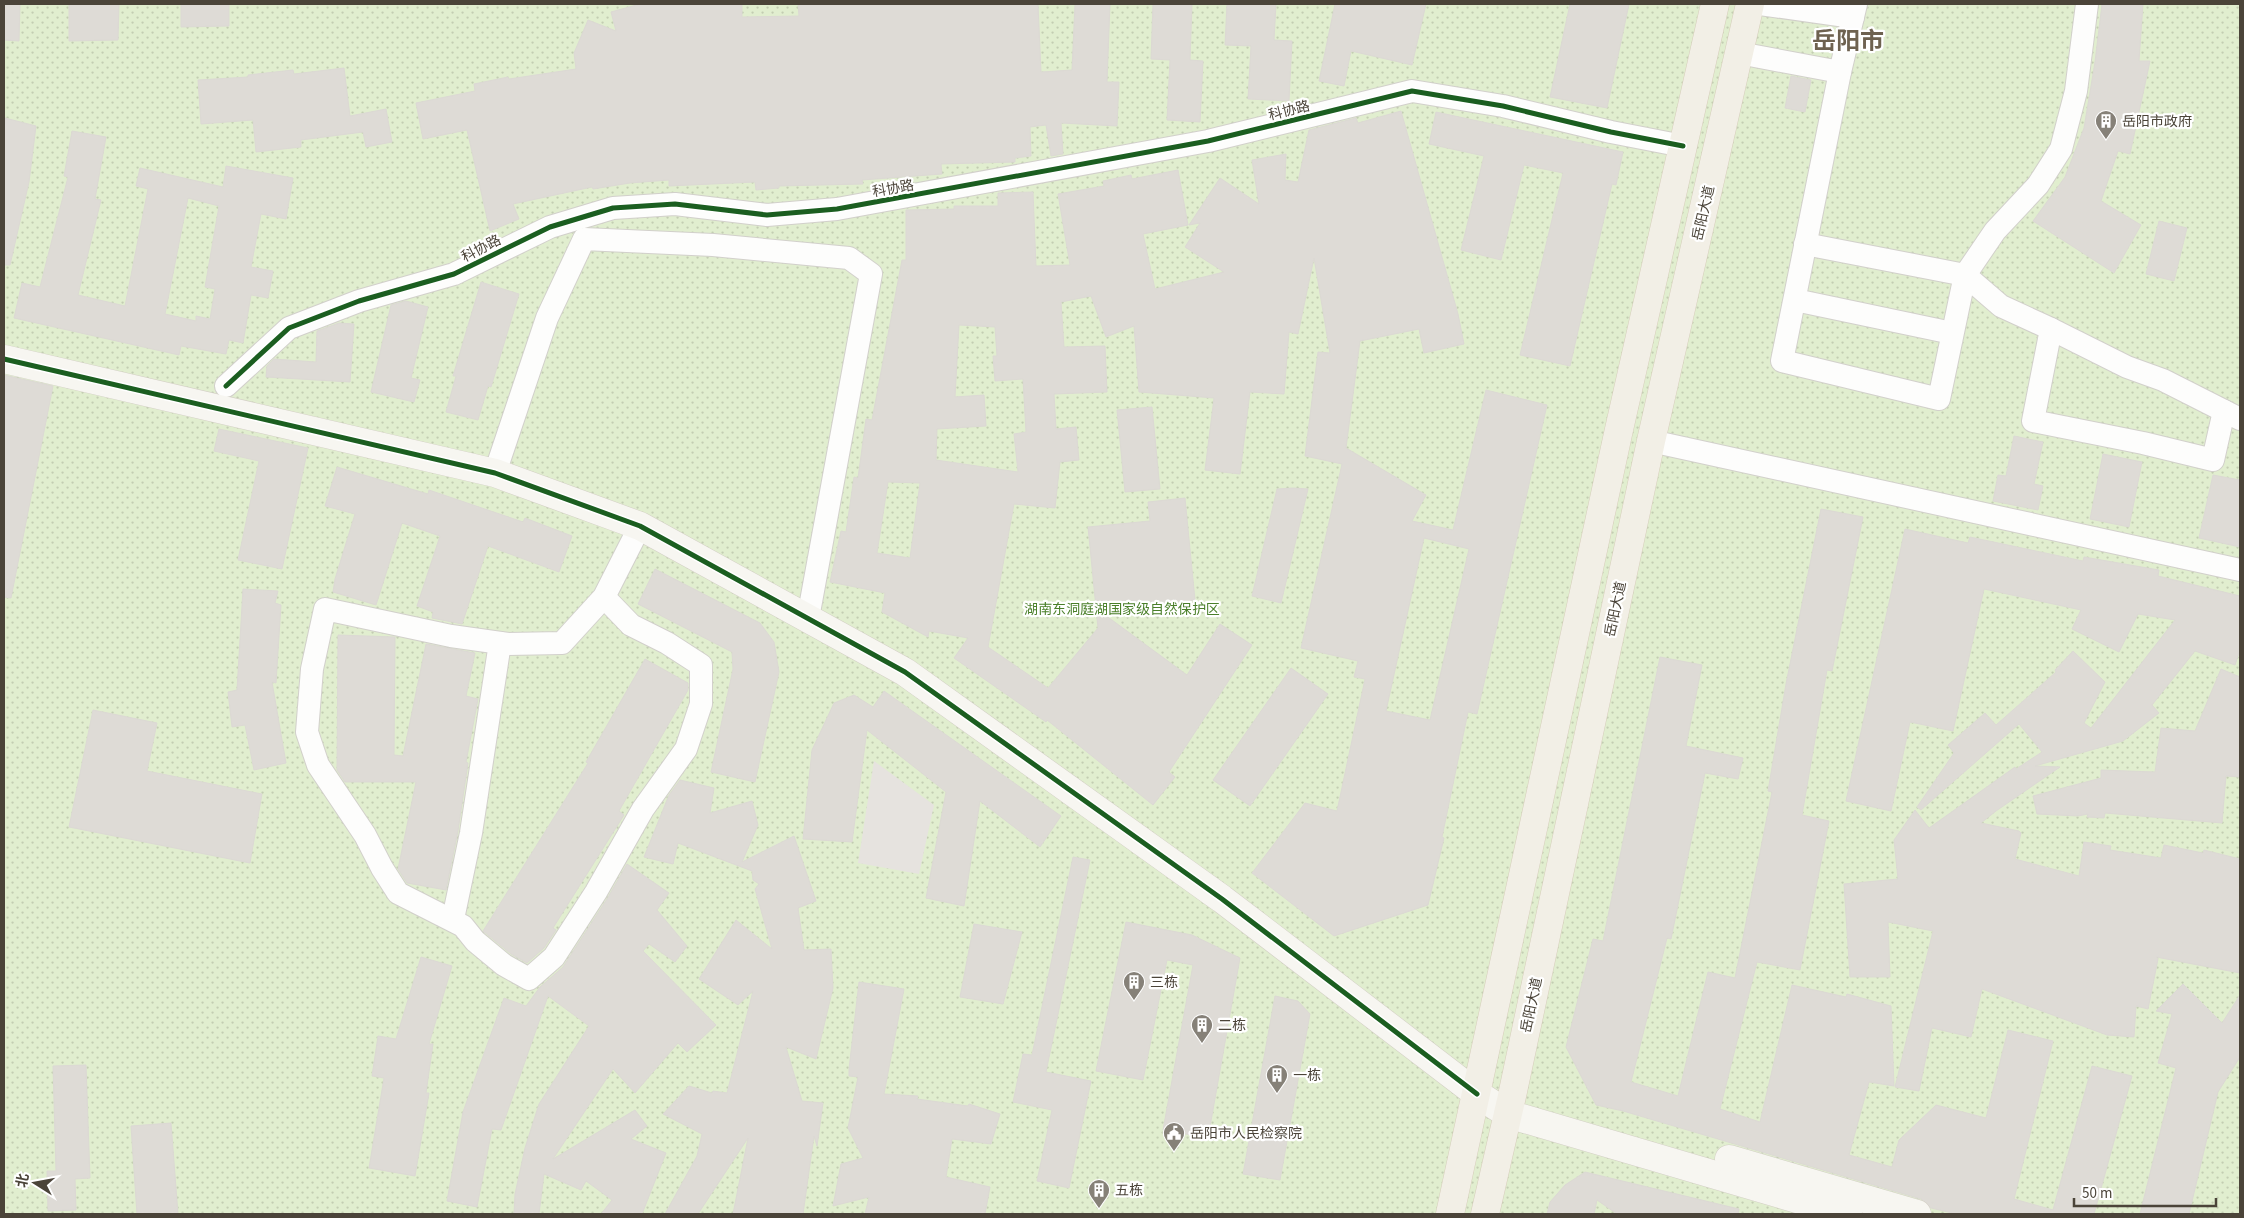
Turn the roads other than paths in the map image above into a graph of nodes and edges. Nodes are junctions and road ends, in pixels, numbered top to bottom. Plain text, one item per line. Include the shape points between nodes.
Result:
1 (1715, 4) edge
2 (1750, 4) edge
3 (1760, 4) edge
4 (2088, 4) edge
5 (1854, 10) edge
6 (1739, 53) junction
7 (1840, 72) junction
8 (1683, 146) junction
9 (1806, 244) junction
10 (1965, 275) junction
11 (1795, 300) junction
12 (2051, 330) junction
13 (1952, 333) junction
14 (4, 358) edge
15 (226, 386) dead end
16 (2232, 415) edge
17 (1651, 441) junction
18 (494, 473) junction
19 (640, 526) junction
20 (2240, 570) edge
21 (604, 597) junction
22 (808, 618) junction
23 (500, 642) junction
24 (452, 919) junction
25 (1477, 1094) junction
26 (1510, 1105) junction
27 (1450, 1214) edge
28 (1485, 1214) edge
29 (1848, 1214) edge
30 (1917, 1214) edge

1 - 8 main road
2 - 6 main road, 岳阳大道
3 - 5 street
4 - 10 street via 2076,91 2061,149 2038,185 1995,230
5 - 7 street
6 - 7 street
6 - 17 main road, 岳阳大道
7 - 9 street
8 - 15 street, 科协路 via 1503,106 1412,91 1208,141 837,209 767,215 675,204 613,208 550,226 454,274 359,301 289,328
8 - 25 main road
9 - 10 street
9 - 11 street
10 - 12 street via 2001,306
10 - 13 street
11 - 13 street
11 - 13 street via 1782,361 1939,399
12 - 16 street
12 - 16 street via 2033,421 2213,460
14 - 18 street
17 - 20 street
17 - 26 main road, 岳阳大道
18 - 19 street
18 - 22 street via 547,318 584,239 713,245 849,258 871,274
19 - 21 street
19 - 22 street
21 - 23 street via 562,643
21 - 24 street via 631,625 668,643 701,665 701,704 686,749 643,809 554,957 529,979 504,965
22 - 25 street via 904,672 1222,899
23 - 24 street via 471,833
23 - 24 street via 451,636 325,609 312,669 307,732 318,765 365,835 398,893
25 - 26 street
25 - 27 main road
26 - 28 main road, 岳阳大道
26 - 29 street
26 - 30 street

